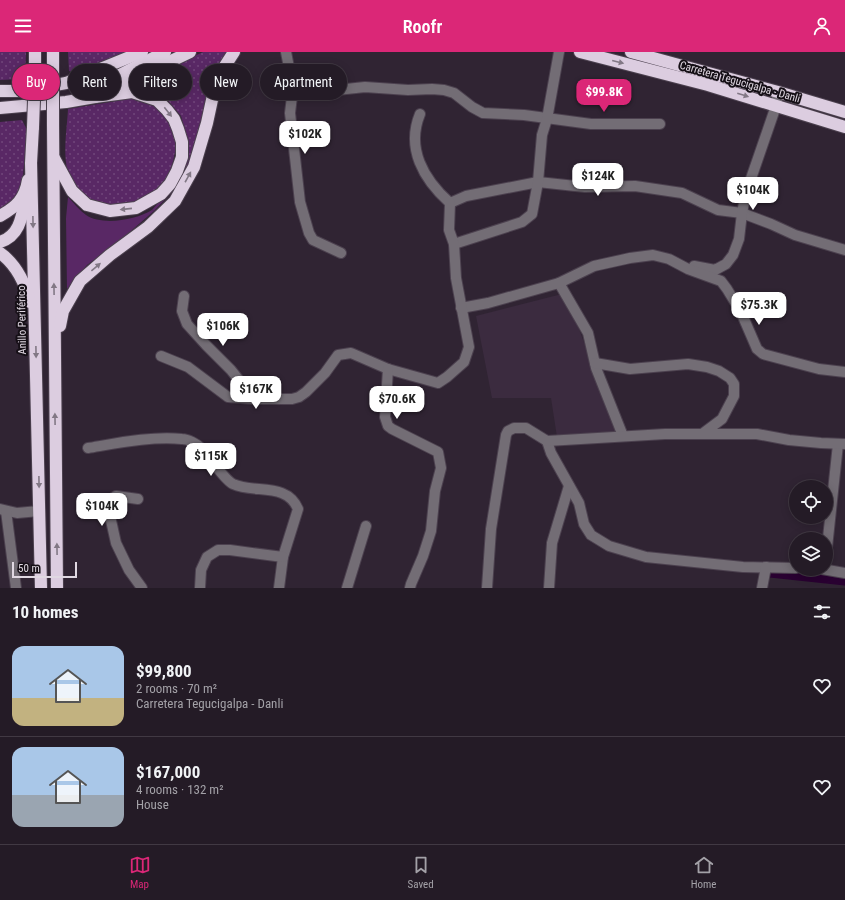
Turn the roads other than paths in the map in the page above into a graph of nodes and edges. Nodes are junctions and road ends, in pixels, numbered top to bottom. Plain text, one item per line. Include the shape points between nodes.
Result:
1 (35, 52) edge
2 (53, 52) edge
3 (142, 52) edge
4 (165, 52) edge
5 (190, 52) edge
6 (234, 52) edge
7 (286, 52) edge
8 (559, 52) edge
9 (580, 52) edge
10 (631, 52) edge
11 (134, 55) edge
12 (288, 64) edge
13 (121, 77) edge
14 (121, 81) edge
15 (347, 89) edge
16 (0, 91) edge
17 (121, 92) edge
18 (778, 92) junction
19 (72, 100) edge
20 (292, 100) edge
21 (776, 106) junction
22 (0, 108) edge
23 (845, 112) edge
24 (420, 114) dead end
25 (547, 119) junction
26 (660, 124) dead end
27 (845, 127) edge
28 (53, 154) junction
29 (31, 164) junction
30 (538, 182) junction
31 (26, 192) junction
32 (450, 203) junction
33 (742, 213) junction
34 (0, 216) edge
35 (0, 242) edge
36 (454, 244) junction
37 (845, 250) edge
38 (0, 253) edge
39 (341, 254) dead end
40 (680, 265) junction
41 (559, 283) junction
42 (184, 296) dead end
43 (461, 308) junction
44 (35, 317) junction
45 (55, 349) junction
46 (161, 356) dead end
47 (595, 363) junction
48 (388, 369) junction
49 (845, 372) edge
50 (254, 399) junction
51 (702, 434) junction
52 (623, 436) junction
53 (546, 441) junction
54 (841, 444) edge
55 (88, 448) dead end
56 (569, 486) junction
57 (138, 499) dead end
58 (3, 510) edge
59 (40, 511) junction
60 (366, 526) dead end
61 (829, 532) edge
62 (283, 557) junction
63 (766, 567) junction
64 (789, 568) edge
65 (833, 571) edge
66 (845, 573) edge
67 (16, 588) edge
68 (41, 588) edge
69 (57, 588) edge
70 (142, 588) edge
71 (200, 588) edge
72 (279, 588) edge
73 (347, 588) edge
74 (410, 588) edge
75 (487, 588) edge
76 (549, 588) edge
77 (762, 588) edge

1 - 29 highway, Anillo Periférico, bridge
2 - 28 highway, bridge
3 - 11 highway
4 - 13 highway
5 - 14 highway
45 -> 6 highway via 63,311 80,281 148,227 175,201 194,167 215,86
7 - 12 street
8 - 25 street
9 -> 21 highway, Carretera Tegucigalpa - Danli via 708,84
10 - 18 highway, Carretera Tegucigalpa - Danli
11 - 16 highway via 66,83 23,91
15 - 25 street via 365,87 444,90 454,93 483,113
17 -> 28 highway via 132,92 157,100 174,119 178,129 182,142 182,157 170,184 161,194 136,208 110,211 87,205 72,191
18 - 21 street
18 - 23 highway, Carretera Tegucigalpa - Danli
19 - 22 highway
20 - 39 street via 290,113 294,162 300,202 309,233 313,240
21 - 27 highway, Carretera Tegucigalpa - Danli
21 - 33 street via 746,193
24 - 32 street via 414,135 416,152 428,178
25 - 26 street via 591,124
25 - 30 street via 542,135
45 -> 28 highway
29 - 31 highway
29 -> 44 highway, Anillo Periférico
30 - 32 street via 466,196
30 - 33 street via 585,187 635,186 682,193 718,210
30 - 36 street via 532,214 529,217 522,222
31 - 34 highway via 11,210
31 - 35 highway via 20,225 10,238
32 - 36 street via 449,230
33 - 37 street via 795,236
33 - 40 street via 739,239 733,255 726,264 715,270
36 - 43 street
38 - 44 highway via 10,262 26,286
40 - 41 street via 653,255 630,258 594,266
40 - 49 street via 721,281 741,312 757,349 763,354 819,369
41 - 43 street
41 - 47 street via 588,333
42 - 50 street via 182,311 187,324 231,370
43 - 48 street via 469,347 464,362 447,377 438,383
44 -> 59 highway, Anillo Periférico
69 -> 45 highway
46 - 50 street via 188,367 228,397
47 - 51 street via 630,369 688,364 719,371 730,378 734,384 734,396 722,419
47 - 52 street
48 - 50 street via 351,353 338,355 325,373 299,397
48 - 74 street via 385,418 388,426 438,452 441,468 435,491 431,532
51 - 52 street
51 - 54 street via 757,434 789,440
52 - 53 street
53 - 56 street
53 - 75 street via 526,428 514,428 506,435 491,529
54 - 61 street
55 - 62 street via 126,441 184,439 200,447 226,480 233,484 282,492 295,502 298,510
56 - 63 street via 579,503 584,524 591,535 609,546 646,557
56 - 76 street via 552,542
57 - 70 street via 116,496 110,500 108,507 116,543 129,570
58 - 59 street via 17,513
58 - 67 street
59 - 68 highway, Anillo Periférico
60 - 73 street
62 - 71 street via 218,550 207,557 201,570
62 - 72 street
63 - 64 street
63 - 77 street
65 - 66 street

